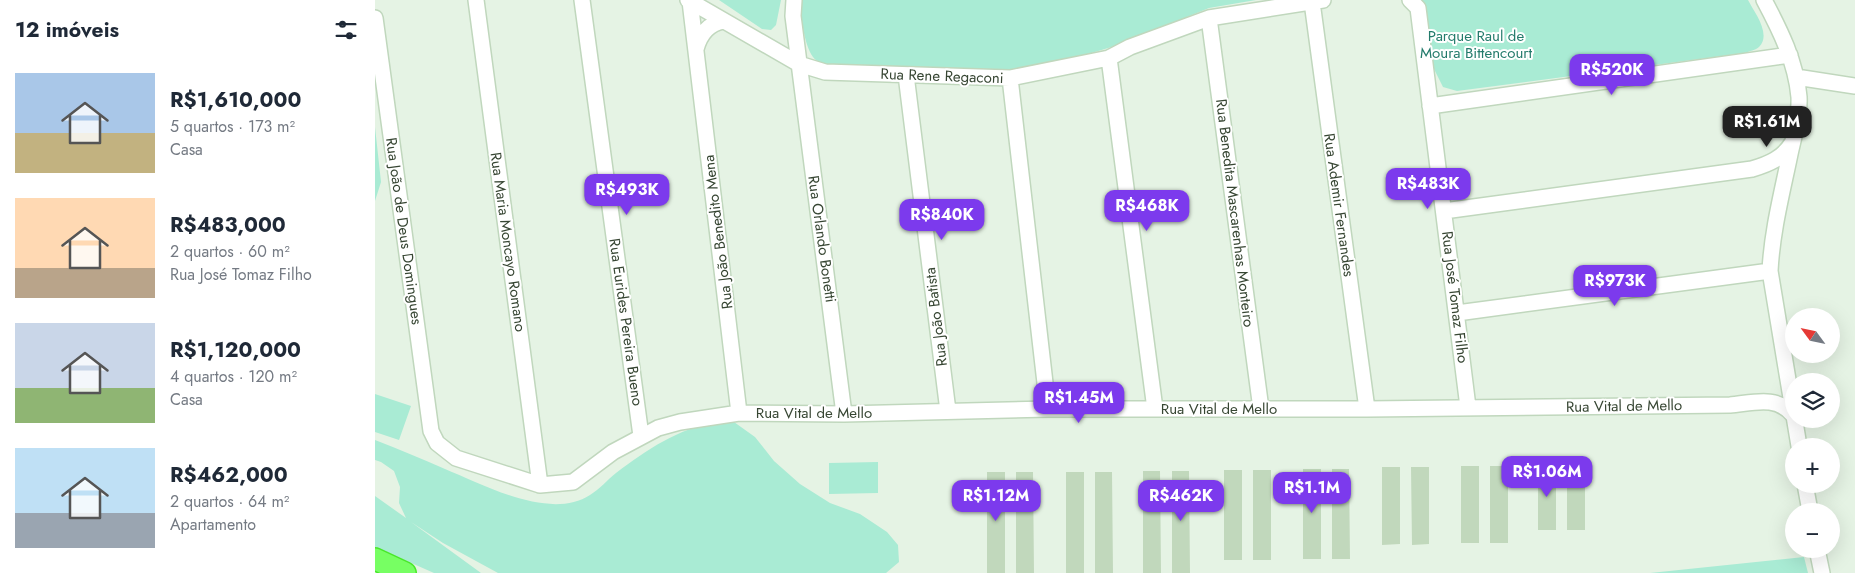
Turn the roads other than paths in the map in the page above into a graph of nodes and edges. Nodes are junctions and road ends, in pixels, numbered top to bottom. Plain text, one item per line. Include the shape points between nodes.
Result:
1 (476, 0) edge
2 (582, 0) edge
3 (794, 0) edge
4 (1764, 0) edge
5 (689, 1) edge
6 (1317, 1) edge
7 (1414, 4) edge
8 (375, 18) edge
9 (1209, 18) junction
10 (725, 21) junction
11 (696, 50) junction
12 (1790, 56) junction
13 (1109, 58) junction
14 (799, 64) junction
15 (907, 75) junction
16 (1796, 76) junction
17 (1010, 78) junction
18 (1855, 86) edge
19 (1430, 106) junction
20 (1793, 142) junction
21 (1752, 169) junction
22 (1783, 187) junction
23 (1444, 211) junction
24 (1770, 271) junction
25 (1457, 313) junction
26 (1786, 372) joint
27 (1757, 403) junction
28 (1785, 406) edge
29 (1468, 407) junction
30 (1048, 409) junction
31 (1155, 409) junction
32 (1261, 409) junction
33 (1367, 409) junction
34 (947, 411) junction
35 (739, 413) junction
36 (844, 414) junction
37 (641, 436) junction
38 (437, 443) joint
39 (540, 485) junction
40 (1819, 558) edge
41 (375, 560) edge
42 (405, 573) edge
43 (1822, 573) edge

1 - 39 street, Rua Maria Moncayo Romano
2 - 37 street, Rua Eurides Pereira Bueno
3 - 14 street, Rua Orlando Bonetti
4 - 12 street
5 - 10 street, Rua Rene Regaconi
5 - 11 street, Rua João Benedito Mena
6 - 9 street, Rua Rene Regaconi
6 - 33 street, Rua Ademir Fernandes
7 - 19 street, Rua José Tomaz Filho
8 - 38 street, Rua João de Deus Domingues via 431,431
9 - 13 street, Rua Rene Regaconi
9 - 32 street, Rua Benedita Mascarenhas Monteiro
10 - 11 street via 712,24 705,30
10 - 14 street, Rua Rene Regaconi
11 - 35 street, Rua João Benedito Mena
12 - 16 street
12 - 19 street
13 - 17 street, Rua Rene Regaconi
13 - 31 street
14 - 15 street, Rua Rene Regaconi via 825,72
14 - 36 street, Rua Orlando Bonetti
15 - 17 street, Rua Rene Regaconi
15 - 34 street, Rua João Batista
16 - 18 street
16 - 20 street via 1799,98
17 - 30 street
19 - 23 street, Rua José Tomaz Filho
20 - 21 street via 1775,161
20 - 22 street
21 - 22 street via 1764,170
21 - 23 street
22 - 24 street
23 - 25 street, Rua José Tomaz Filho
24 - 25 street
24 - 26 street
25 - 29 street, Rua José Tomaz Filho
26 - 27 street, Rua Vital de Mello via 1785,380 1773,396
27 - 28 street, Rua Vital de Mello
27 - 29 street, Rua Vital de Mello
29 - 33 street, Rua Vital de Mello
30 - 31 street, Rua Vital de Mello
30 - 34 street, Rua Vital de Mello
31 - 32 street, Rua Vital de Mello
32 - 33 street, Rua Vital de Mello
34 - 36 street, Rua Vital de Mello
35 - 36 street, Rua Vital de Mello
35 - 37 street, Rua Vital de Mello via 680,422
37 - 39 street, Rua Vital de Mello via 573,482
38 - 39 street, Rua Vital de Mello via 456,458
40 - 43 street
41 - 42 highway

